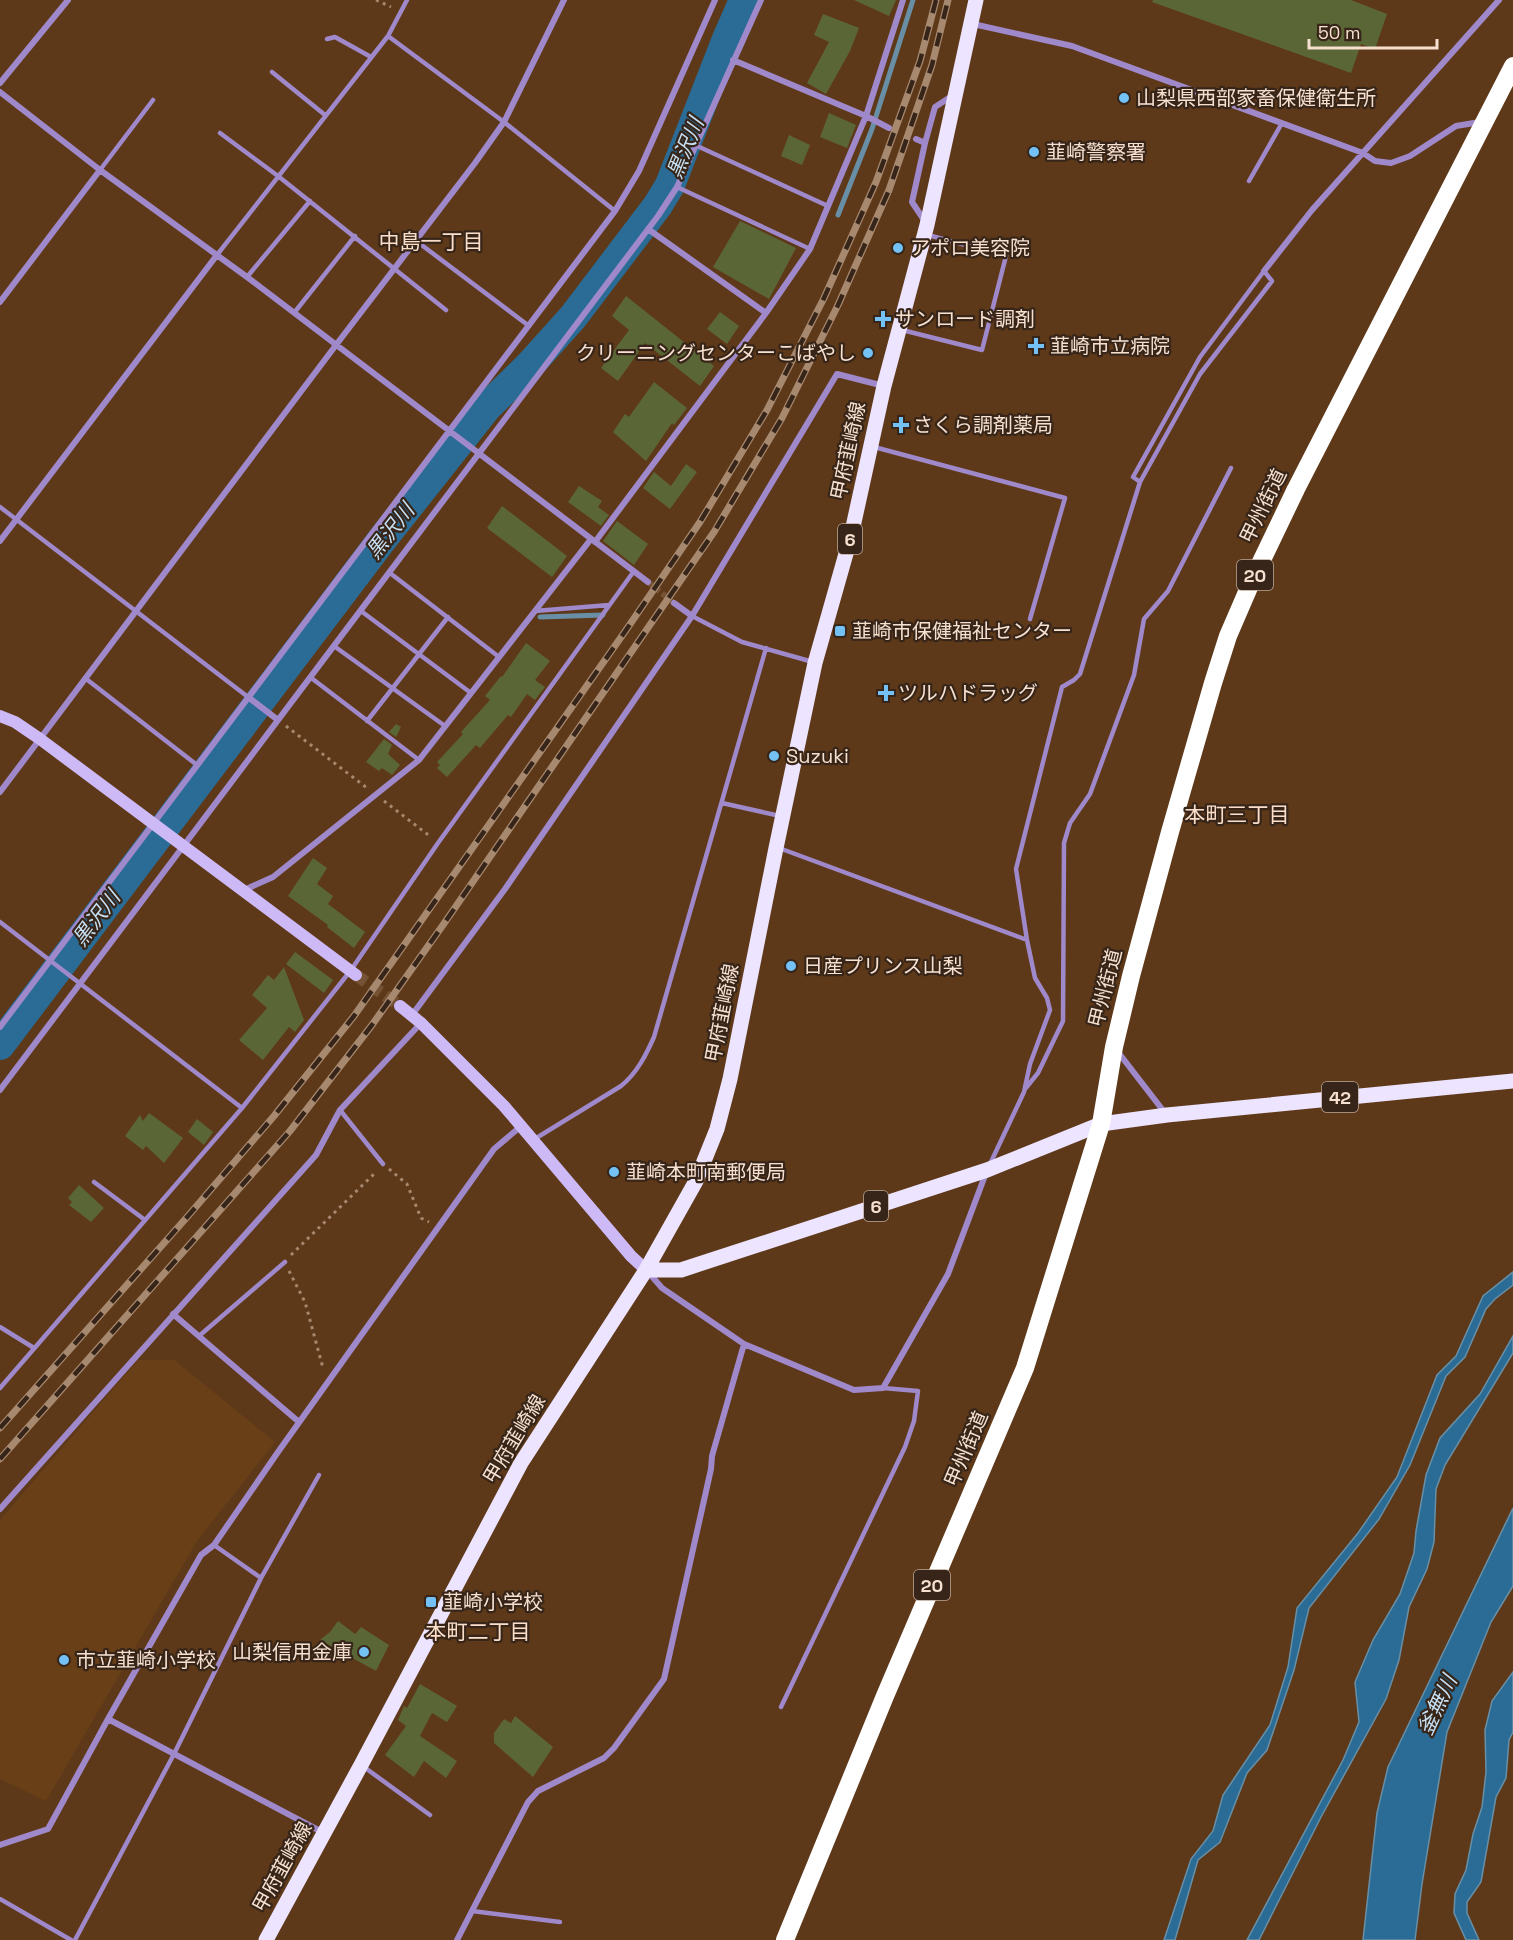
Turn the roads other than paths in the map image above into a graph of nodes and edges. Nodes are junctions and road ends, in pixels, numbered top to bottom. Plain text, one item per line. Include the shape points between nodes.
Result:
1 (68, 0) edge
2 (407, 0) edge
3 (564, 0) edge
4 (715, 0) edge
5 (761, 0) edge
6 (903, 0) edge
7 (976, 0) edge
8 (1499, 0) edge
9 (970, 23) junction
10 (388, 36) junction
11 (327, 39) dead end
12 (371, 57) junction
13 (733, 60) junction
14 (1513, 66) edge
15 (272, 72) dead end
16 (0, 83) edge
17 (0, 92) edge
18 (955, 94) junction
19 (153, 100) dead end
20 (325, 116) junction
21 (866, 116) junction
22 (1484, 121) junction
23 (504, 122) junction
24 (1282, 123) junction
25 (889, 128) dead end
26 (220, 133) dead end
27 (916, 139) dead end
28 (924, 143) junction
29 (695, 146) junction
30 (1364, 153) junction
31 (100, 170) junction
32 (278, 176) junction
33 (1249, 181) dead end
34 (677, 187) junction
35 (310, 201) junction
36 (828, 206) junction
37 (615, 211) junction
38 (648, 229) junction
39 (926, 230) junction
40 (354, 236) junction
41 (415, 240) junction
42 (810, 249) junction
43 (217, 255) junction
44 (395, 268) junction
45 (1264, 271) junction
46 (247, 277) junction
47 (0, 302) edge
48 (446, 310) dead end
49 (294, 313) junction
50 (766, 313) junction
51 (529, 326) junction
52 (899, 329) junction
53 (336, 345) junction
54 (884, 386) junction
55 (448, 430) junction
56 (871, 446) junction
57 (480, 454) junction
58 (1232, 468) dead end
59 (1140, 482) junction
60 (0, 507) edge
61 (16, 519) junction
62 (593, 540) junction
63 (0, 541) edge
64 (634, 572) junction
65 (390, 573) junction
66 (648, 582) tunnel mouth
67 (674, 603) tunnel mouth
68 (609, 605) junction
69 (136, 611) junction
70 (361, 611) junction
71 (535, 611) junction
72 (693, 616) junction
73 (448, 617) junction
74 (1030, 619) dead end
75 (334, 646) junction
76 (766, 648) junction
77 (419, 654) junction
78 (499, 657) junction
79 (815, 663) junction
80 (310, 677) junction
81 (85, 678) junction
82 (392, 688) junction
83 (471, 693) junction
84 (248, 697) junction
85 (0, 717) edge
86 (278, 720) junction
87 (367, 721) junction
88 (445, 726) junction
89 (40, 739) junction
90 (419, 760) junction
91 (197, 765) junction
92 (0, 792) edge
93 (722, 803) junction
94 (783, 817) junction
95 (154, 823) junction
96 (183, 845) junction
97 (776, 848) junction
98 (243, 890) junction
99 (0, 922) edge
100 (1027, 940) junction
101 (50, 961) junction
102 (354, 973) junction
103 (80, 983) junction
104 (400, 1006) tunnel mouth
105 (417, 1019) junction
106 (0, 1027) edge
107 (1114, 1047) junction
108 (1513, 1081) edge
109 (0, 1090) edge
110 (1024, 1092) junction
111 (242, 1108) junction
112 (340, 1110) junction
113 (1167, 1115) junction
114 (1101, 1124) junction
115 (520, 1127) junction
116 (532, 1141) junction
117 (383, 1164) road end
118 (987, 1170) junction
119 (94, 1182) dead end
120 (145, 1220) junction
121 (285, 1263) road end
122 (646, 1270) junction
123 (173, 1314) junction
124 (0, 1327) edge
125 (199, 1336) junction
126 (744, 1344) junction
127 (34, 1348) junction
128 (0, 1388) edge
129 (882, 1388) junction
130 (299, 1422) junction
131 (319, 1474) dead end
132 (0, 1509) edge
133 (214, 1545) junction
134 (261, 1578) junction
135 (781, 1707) dead end
136 (108, 1719) junction
137 (174, 1754) junction
138 (361, 1765) junction
139 (430, 1815) dead end
140 (324, 1833) junction
141 (0, 1845) edge
142 (0, 1899) edge
143 (472, 1911) junction
144 (560, 1922) dead end
145 (71, 1940) edge
146 (75, 1940) edge
147 (266, 1940) edge
148 (457, 1940) edge
149 (785, 1940) edge

1 - 16 street
2 - 10 lane
3 - 23 street
4 - 37 street via 639,171
5 - 13 street
6 - 21 street
7 - 9 main road, 甲府韮崎線 / 6
8 - 30 street
9 - 18 main road, 甲府韮崎線 / 6
9 - 24 street via 1072,46
10 - 12 lane
10 - 23 lane
11 - 12 lane via 335,37
12 - 20 lane
13 - 21 street
13 - 29 street
14 - 22 highway, 甲州街道 / 20
15 - 20 lane
17 - 31 street
18 - 28 street via 935,107
18 - 39 main road, 甲府韮崎線 / 6
19 - 31 lane
20 - 32 lane
21 - 25 street
21 - 36 street
22 - 30 street via 1456,126 1410,156 1391,163 1374,161
22 - 107 highway, 甲州街道 / 20 via 1296,489 1228,636 1170,832
23 - 37 lane
23 - 41 street
24 - 30 street
24 - 33 lane
26 - 32 lane
27 - 28 street
28 - 39 street via 912,202
29 - 34 street
29 - 36 lane
30 - 45 street
31 - 43 street
31 - 47 street
32 - 35 lane
32 - 43 lane
34 - 38 street
34 - 42 lane
35 - 40 lane
35 - 46 lane
36 - 42 street
37 - 51 street
38 - 50 street
38 - 57 street
39 - 52 main road, 甲府韮崎線 / 6
39 - 52 lane via 1006,256 982,350
40 - 44 lane
40 - 49 lane
41 - 44 street
41 - 51 lane
42 - 50 street
43 - 46 street
43 - 61 street
44 - 48 lane
44 - 53 street
45 - 59 lane via 1200,357 1133,477
45 - 59 lane via 1272,281 1200,374
46 - 49 street
49 - 53 street
50 - 62 street
51 - 55 street
52 - 54 main road, 甲府韮崎線 / 6
53 - 55 street
53 - 69 street
54 - 56 main road, 甲府韮崎線 / 6
54 - 72 street via 837,374
55 - 57 street
55 - 84 street
56 - 74 lane via 1065,498
56 - 79 main road, 甲府韮崎線 / 6
57 - 62 street
57 - 65 street
58 - 110 lane via 1168,591 1144,619 1134,675 1090,794 1070,823 1064,843 1063,1020
59 - 100 lane via 1080,674 1062,687 1016,868
60 - 61 lane
61 - 63 street
61 - 69 lane
62 - 64 street
62 - 71 street
64 - 66 street
64 - 68 lane
65 - 70 street
65 - 73 lane
67 - 72 street
68 - 71 lane
68 - 102 lane via 438,843
69 - 81 street
69 - 84 lane
70 - 75 street
70 - 77 lane
71 - 78 street
72 - 76 lane via 742,642
72 - 105 street
73 - 77 lane
73 - 78 lane
75 - 80 street
75 - 82 lane
76 - 79 lane
76 - 93 lane
77 - 82 lane
77 - 83 lane
78 - 83 street
79 - 94 main road, 甲府韮崎線 / 6
80 - 86 street
80 - 87 lane
81 - 89 street
81 - 91 lane
82 - 87 lane
82 - 88 lane
83 - 88 street
84 - 86 street
84 - 91 street
85 - 89 street
86 - 96 street
87 - 90 lane
88 - 90 street
89 - 92 street
89 - 95 street
90 - 98 street via 273,877
91 - 95 street
93 - 94 lane
93 - 116 lane via 646,1055 621,1086
94 - 97 main road, 甲府韮崎線 / 6
95 - 96 street
95 - 101 street
96 - 98 street
96 - 103 street
97 - 100 lane
97 - 122 main road, 甲府韮崎線 / 6 via 717,1129 696,1181
98 - 102 street
99 - 101 lane
100 - 110 lane via 1035,978 1050,1010
101 - 103 lane
101 - 106 street
102 - 111 lane
103 - 109 street
103 - 111 lane
104 - 105 street
105 - 112 street
105 - 115 street
107 - 113 street
107 - 114 highway, 甲州街道 / 20
108 - 113 main road, 42
110 - 118 lane
111 - 120 lane
112 - 117 lane
112 - 123 street via 316,1155
113 - 114 main road, 42
114 - 118 main road, 6
114 - 149 highway, 甲州街道 / 20 via 1025,1368
115 - 116 street
115 - 130 street via 494,1149
116 - 122 street
118 - 122 main road, 6 via 681,1270
118 - 129 street via 948,1274
119 - 120 lane
120 - 127 lane
121 - 125 lane
122 - 126 street via 662,1288
122 - 138 main road, 甲府韮崎線 / 6 via 521,1463
123 - 125 street
123 - 132 street
124 - 127 lane
125 - 130 street
126 - 129 street via 854,1390
126 - 143 street via 712,1456 664,1679 604,1758 538,1791 528,1802
127 - 128 lane
129 - 135 lane via 918,1390 914,1421
130 - 133 street
131 - 134 lane
133 - 134 lane
133 - 136 street via 201,1555
134 - 137 lane
136 - 137 street
136 - 141 street via 48,1829
137 - 140 street
137 - 146 lane
138 - 139 lane
138 - 140 main road, 甲府韮崎線 / 6
140 - 147 main road, 甲府韮崎線 / 6
142 - 145 lane
143 - 144 lane
143 - 148 street

